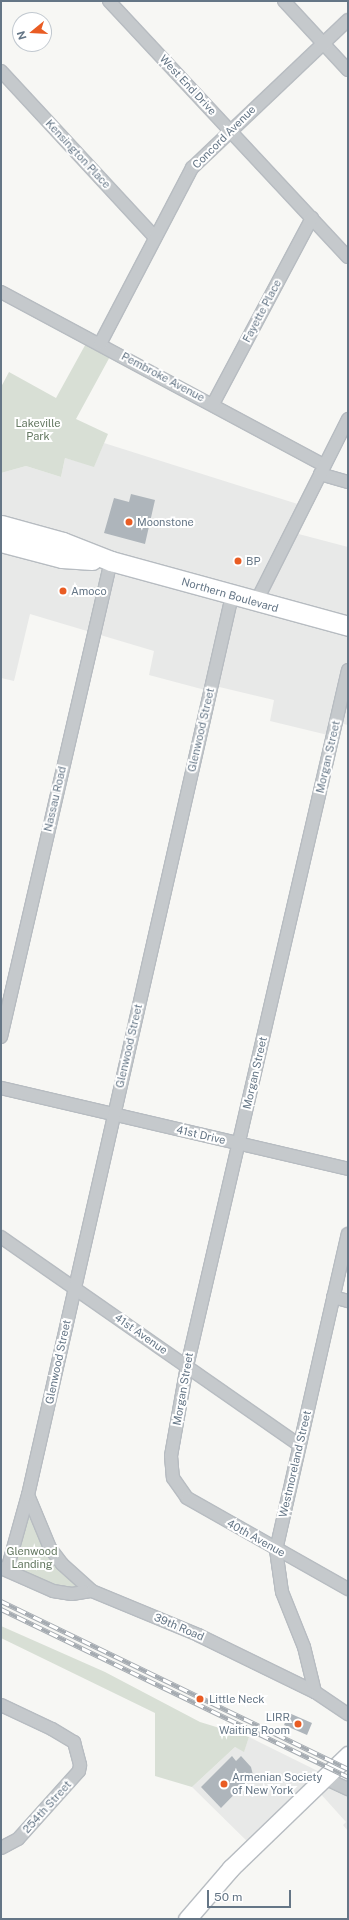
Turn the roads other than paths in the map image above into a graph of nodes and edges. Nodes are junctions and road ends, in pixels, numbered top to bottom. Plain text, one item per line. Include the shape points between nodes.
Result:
1 (109, 1) edge
2 (284, 1) edge
3 (348, 20) edge
4 (323, 43) junction
5 (348, 70) edge
6 (1, 71) edge
7 (230, 130) junction
8 (312, 218) junction
9 (154, 236) junction
10 (348, 257) edge
11 (1, 292) edge
12 (100, 344) junction
13 (213, 404) junction
14 (348, 419) edge
15 (322, 469) junction
16 (348, 482) edge
17 (1, 526) edge
18 (1, 542) edge
19 (111, 561) junction
20 (232, 596) junction
21 (256, 602) junction
22 (348, 626) edge
23 (348, 670) edge
24 (1, 1037) edge
25 (1, 1088) edge
26 (114, 1115) junction
27 (238, 1144) junction
28 (348, 1169) edge
29 (348, 1234) edge
30 (2, 1238) edge
31 (74, 1288) junction
32 (334, 1297) junction
33 (348, 1301) edge
34 (187, 1366) junction
35 (300, 1445) junction
36 (173, 1478) joint
37 (28, 1495) junction
38 (276, 1550) junction
39 (4, 1569) edge
40 (348, 1589) edge
41 (92, 1591) junction
42 (315, 1692) junction
43 (1, 1705) edge
44 (348, 1714) edge
45 (348, 1755) edge
46 (348, 1766) edge
47 (341, 1786) edge
48 (1, 1848) edge
49 (213, 1892) junction
50 (187, 1919) edge

1 - 7 street, West End Drive
2 - 4 street
3 - 4 street, Concord Avenue
4 - 5 street
4 - 7 street, Concord Avenue
6 - 9 street, Kensington Place
7 - 8 street, West End Drive
7 - 9 street, Concord Avenue via 192,168
8 - 10 street, West End Drive
8 - 13 street, Fayette Place
9 - 12 street, Concord Avenue
11 - 12 street, Pembroke Avenue
12 - 13 street, Pembroke Avenue
13 - 15 street, Pembroke Avenue
14 - 15 street
15 - 16 street, Pembroke Avenue
15 - 21 street
17 - 19 main road, Northern Boulevard via 64,542
18 - 19 main road, Northern Boulevard via 62,558
19 - 20 main road, Northern Boulevard
19 - 24 street, Nassau Road
20 - 21 main road, Northern Boulevard
20 - 26 street, Glenwood Street
21 - 22 main road, Northern Boulevard
23 - 27 street, Morgan Street
25 - 26 street, 41st Drive
26 - 27 street, 41st Drive
26 - 31 street, Glenwood Street
27 - 28 street, 41st Drive
27 - 34 street, Morgan Street
29 - 32 street, Westmoreland Street
30 - 31 street, 41st Avenue
31 - 34 street, 41st Avenue
31 - 37 street, Glenwood Street
32 - 33 street
32 - 35 street, Westmoreland Street
34 - 35 street, 41st Avenue
34 - 36 street, Morgan Street via 171,1456
35 - 38 street, Westmoreland Street
36 - 38 street, 40th Avenue via 187,1498
37 - 39 street, Glenwood Street
37 - 41 street via 50,1548 62,1564
38 - 40 street, 40th Avenue
38 - 42 street, Westmoreland Street via 282,1592 304,1647
39 - 41 street via 53,1591 72,1594
41 - 42 street, 39th Road via 198,1635
42 - 44 street, 39th Road
43 - 48 street, 254th Street via 74,1742 80,1757 79,1771 57,1798 18,1839
45 - 49 street via 231,1868
46 - 47 street
47 - 49 street
49 - 50 street

